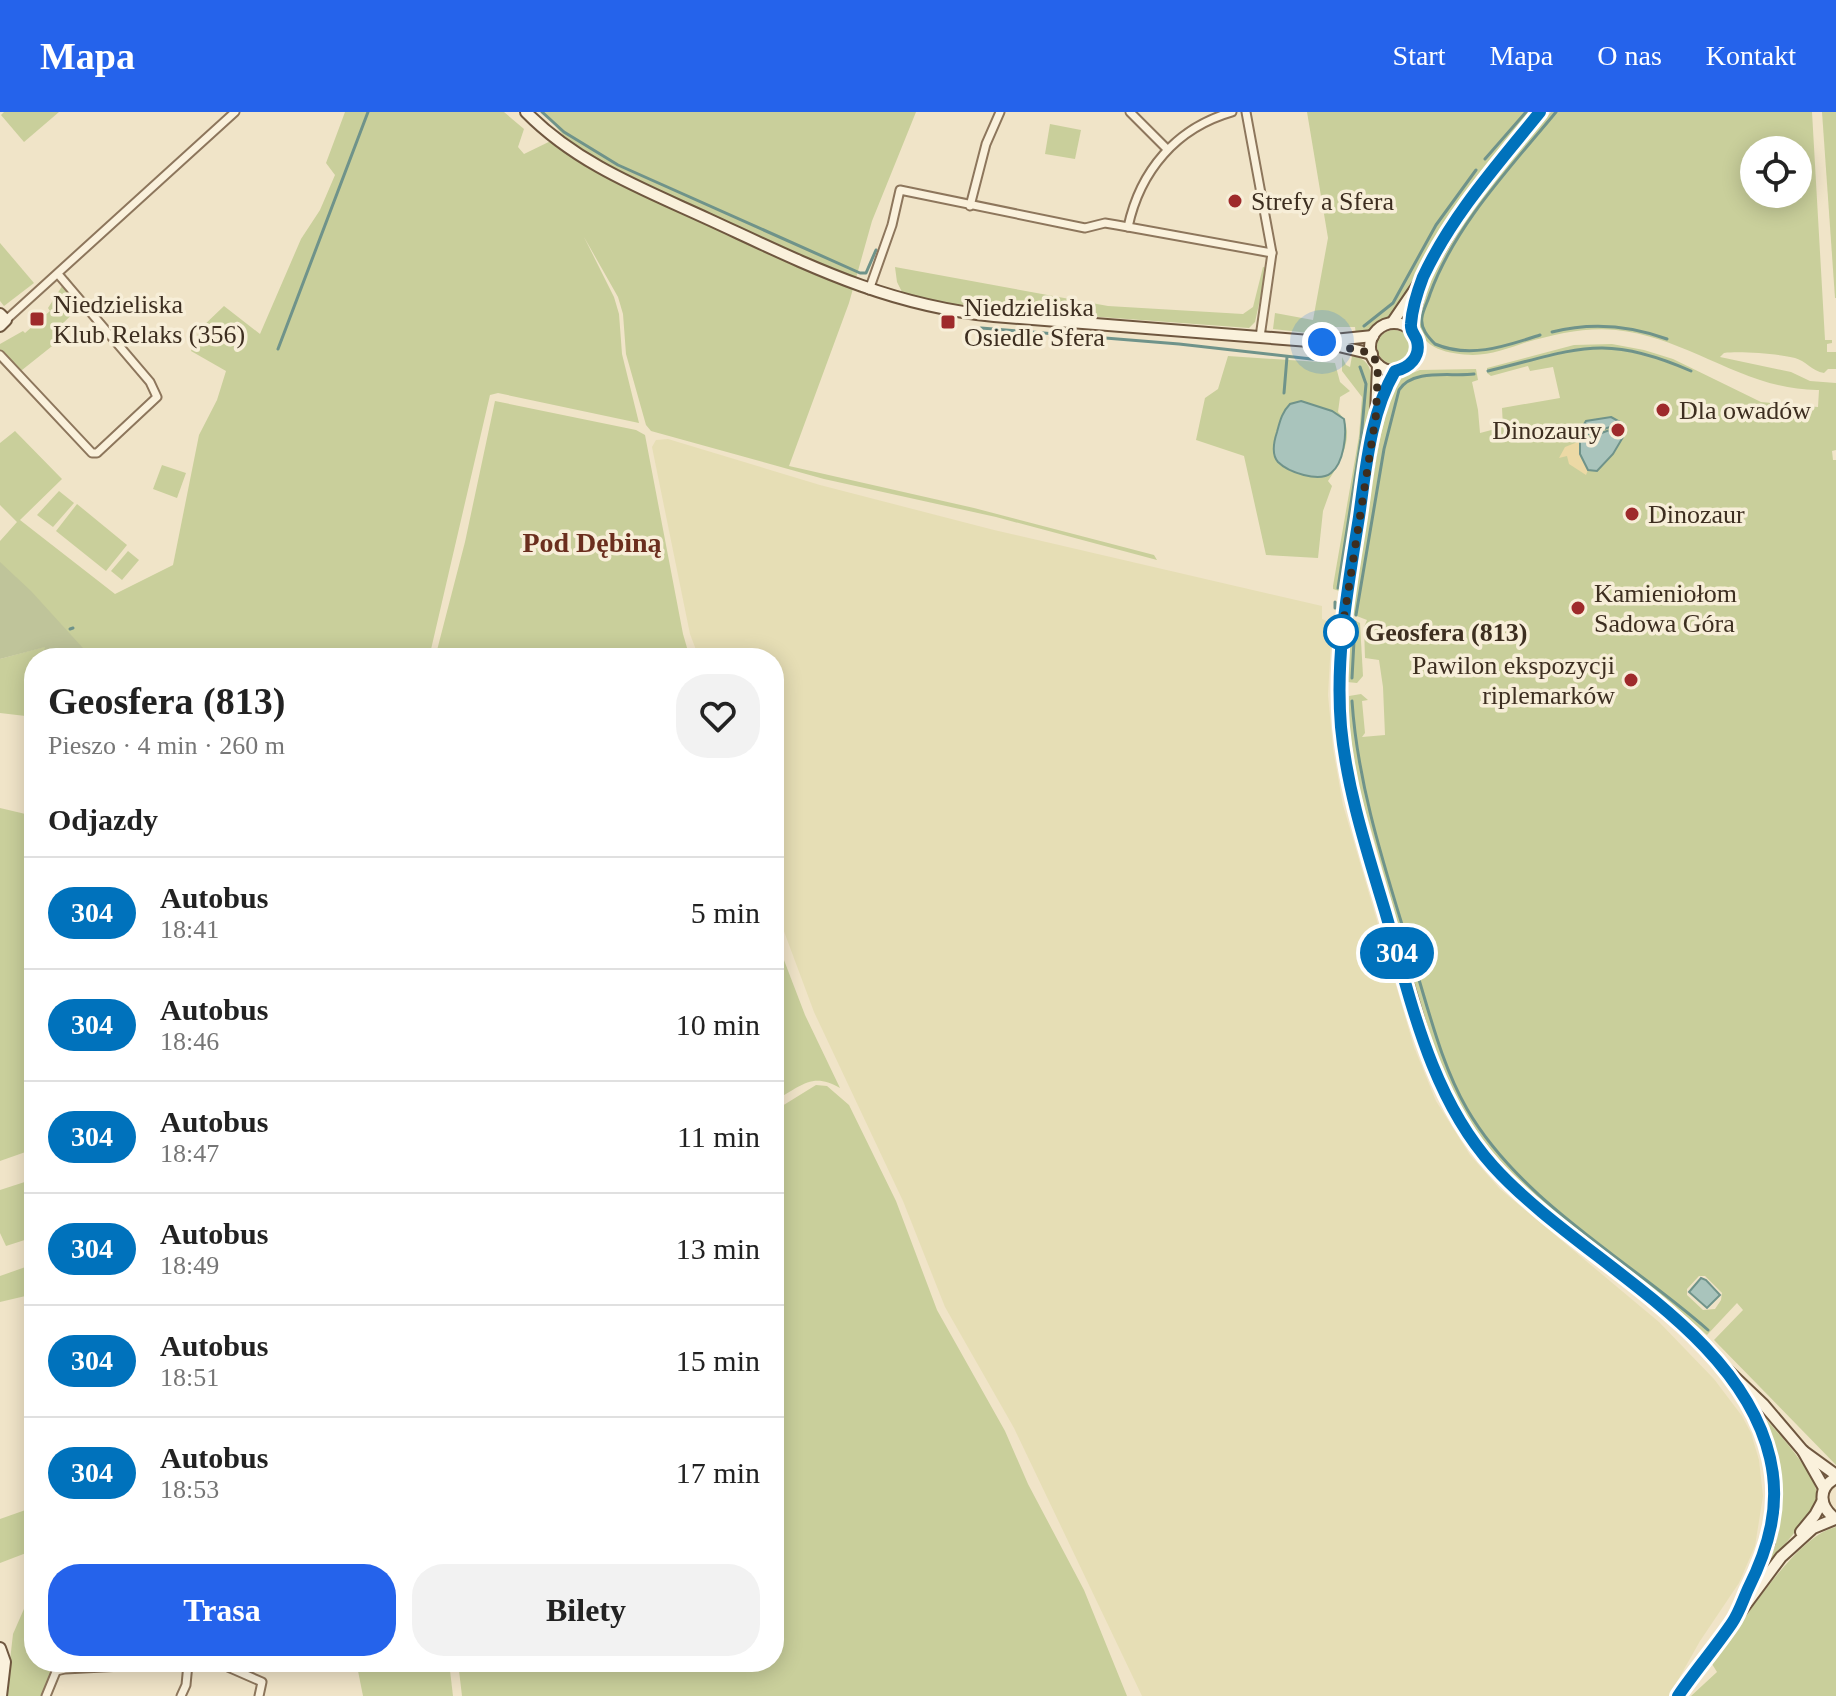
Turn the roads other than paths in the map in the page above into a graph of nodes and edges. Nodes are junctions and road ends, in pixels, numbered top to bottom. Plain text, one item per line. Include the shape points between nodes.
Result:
1 (235, 112) edge
2 (526, 112) edge
3 (1000, 112) edge
4 (1130, 112) edge
5 (1232, 112) edge
6 (1246, 112) edge
7 (1540, 112) edge
8 (1167, 149) junction
9 (970, 206) junction
10 (1128, 227) junction
11 (1272, 253) junction
12 (58, 274) junction
13 (1422, 279) junction
14 (869, 290) junction
15 (2, 320) edge
16 (1392, 323) junction
17 (1410, 329) junction
18 (1373, 336) junction
19 (1260, 337) junction
20 (1322, 342) junction
21 (1372, 354) junction
22 (0, 355) edge
23 (1378, 365) junction
24 (1395, 371) junction
25 (1376, 415) junction
26 (1726, 1369) junction
27 (1803, 1451) junction
28 (1836, 1476) edge
29 (1824, 1488) junction
30 (1822, 1502) junction
31 (1836, 1519) edge
32 (1794, 1543) junction
33 (1735, 1619) junction
34 (0, 1648) edge
35 (56, 1672) edge
36 (187, 1672) edge
37 (243, 1672) edge
38 (1, 1696) edge
39 (46, 1696) edge
40 (181, 1696) edge
41 (259, 1696) edge
42 (1678, 1696) edge

1 - 12 street
2 - 14 street via 561,144 609,173
3 - 9 street
4 - 8 street
5 - 8 street via 1192,129
6 - 11 street
7 - 13 street via 1468,202
8 - 10 street via 1140,188
9 - 10 street via 1085,228 1105,223
9 - 14 street via 900,190
10 - 11 street
11 - 19 street
12 - 15 street
12 - 22 street via 157,397 92,453
13 - 16 street
13 - 17 street
14 - 19 street via 966,313
16 - 17 street
16 - 18 street
17 - 24 street via 1417,342 1416,357
18 - 20 street
18 - 21 street
19 - 20 street
20 - 21 street
21 - 23 street
23 - 24 street
23 - 25 street
24 - 25 street
25 - 26 street via 1343,617 1341,725 1354,803 1431,1062 1466,1131 1508,1182 1663,1309
26 - 27 street
26 - 33 street via 1760,1427 1775,1494 1766,1551
27 - 28 street
27 - 29 street
28 - 29 street
29 - 30 street
30 - 31 street
30 - 32 street
31 - 32 street
32 - 33 street
33 - 42 street
34 - 38 street via 5,1662
35 - 39 street
36 - 40 street
37 - 41 street via 263,1686

